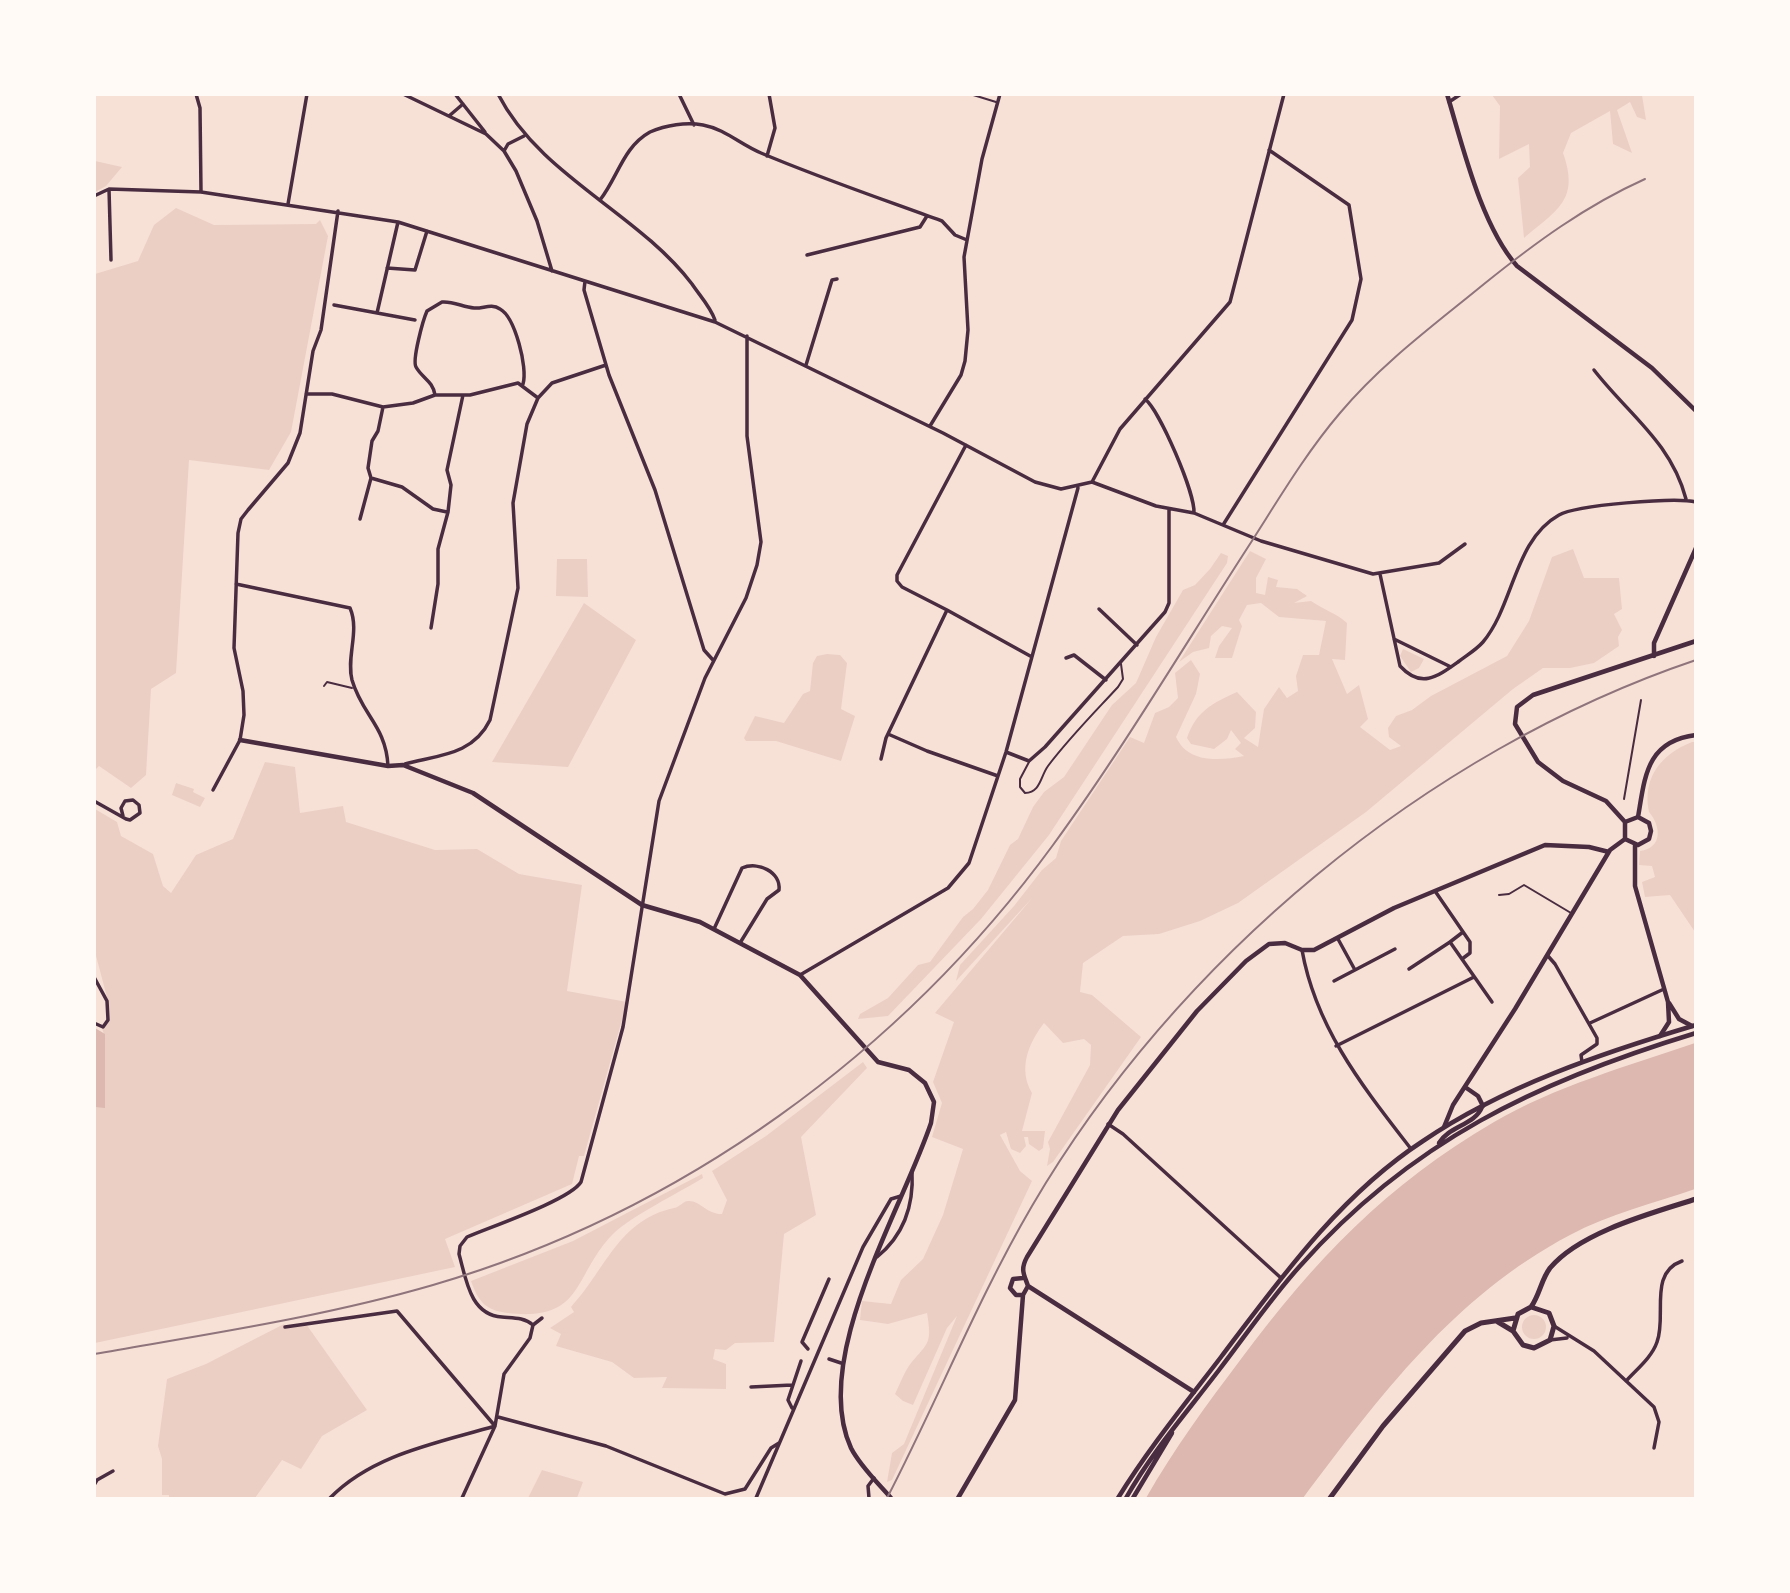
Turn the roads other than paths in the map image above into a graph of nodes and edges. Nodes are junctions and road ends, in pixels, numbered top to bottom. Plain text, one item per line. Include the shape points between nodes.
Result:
1 (197, 94) edge
2 (307, 94) edge
3 (403, 94) edge
4 (454, 94) edge
5 (498, 94) edge
6 (679, 94) edge
7 (769, 94) edge
8 (970, 94) edge
9 (1000, 94) edge
10 (1284, 94) edge
11 (1447, 94) edge
12 (1461, 94) edge
13 (1449, 102) junction
14 (998, 103) junction
15 (463, 104) junction
16 (449, 116) junction
17 (694, 125) junction
18 (486, 134) junction
19 (525, 136) junction
20 (1269, 150) junction
21 (504, 151) junction
22 (767, 156) junction
23 (109, 189) junction
24 (201, 192) junction
25 (94, 196) edge
26 (600, 200) junction
27 (288, 204) junction
28 (338, 211) junction
29 (928, 216) junction
30 (398, 222) junction
31 (427, 232) junction
32 (967, 240) junction
33 (807, 255) dead end
34 (111, 260) dead end
35 (387, 268) junction
36 (552, 271) junction
37 (837, 279) dead end
38 (585, 281) junction
39 (334, 305) dead end
40 (377, 313) junction
41 (415, 320) dead end
42 (715, 321) junction
43 (747, 336) junction
44 (606, 365) junction
45 (806, 365) junction
46 (1594, 370) dead end
47 (523, 384) junction
48 (306, 394) junction
49 (435, 395) junction
50 (463, 395) junction
51 (538, 398) junction
52 (1144, 399) junction
53 (383, 407) junction
54 (1696, 411) edge
55 (930, 426) junction
56 (966, 445) junction
57 (371, 478) junction
58 (1093, 482) junction
59 (1078, 488) junction
60 (1686, 499) junction
61 (1696, 502) edge
62 (1169, 510) junction
63 (448, 512) junction
64 (1194, 513) junction
65 (360, 519) dead end
66 (1223, 526) junction
67 (1465, 544) dead end
68 (1696, 548) edge
69 (1380, 574) junction
70 (235, 584) junction
71 (947, 610) junction
72 (1099, 610) dead end
73 (431, 628) dead end
74 (1394, 639) junction
75 (1696, 641) edge
76 (1137, 645) junction
77 (1654, 656) junction
78 (1032, 657) junction
79 (1066, 658) dead end
80 (714, 661) junction
81 (1121, 663) junction
82 (1451, 667) junction
83 (1106, 680) junction
84 (324, 685) dead end
85 (356, 687) junction
86 (1641, 701) dead end
87 (888, 734) junction
88 (1696, 735) edge
89 (240, 740) junction
90 (1006, 752) junction
91 (881, 759) dead end
92 (1029, 761) junction
93 (403, 765) junction
94 (388, 766) junction
95 (998, 776) junction
96 (213, 790) dead end
97 (1624, 799) dead end
98 (94, 801) edge
99 (122, 816) junction
100 (1638, 817) junction
101 (1625, 822) junction
102 (1625, 839) junction
103 (1635, 845) junction
104 (1609, 852) junction
105 (1435, 891) junction
106 (1499, 895) dead end
107 (642, 905) junction
108 (1573, 914) junction
109 (714, 929) junction
110 (1463, 932) junction
111 (1338, 939) junction
112 (1450, 942) junction
113 (740, 943) junction
114 (1302, 950) junction
115 (1395, 950) dead end
116 (1548, 956) junction
117 (1461, 959) junction
118 (1409, 969) dead end
119 (1355, 970) junction
120 (800, 975) junction
121 (94, 977) edge
122 (1474, 977) junction
123 (1334, 981) dead end
124 (1664, 988) junction
125 (1492, 1002) dead end
126 (1668, 1002) junction
127 (94, 1023) edge
128 (1590, 1024) junction
129 (1694, 1026) edge
130 (1696, 1033) edge
131 (1660, 1036) junction
132 (1336, 1046) junction
133 (1583, 1064) junction
134 (1465, 1087) junction
135 (1483, 1106) junction
136 (1108, 1124) junction
137 (1444, 1128) junction
138 (1438, 1143) junction
139 (1411, 1149) junction
140 (912, 1171) junction
141 (901, 1196) junction
142 (1696, 1199) edge
143 (875, 1258) junction
144 (1682, 1261) dead end
145 (1023, 1278) junction
146 (1281, 1278) junction
147 (829, 1279) dead end
148 (1028, 1286) junction
149 (1539, 1293) junction
150 (1023, 1294) junction
151 (1531, 1307) junction
152 (1543, 1309) junction
153 (542, 1318) dead end
154 (1515, 1318) junction
155 (1498, 1322) junction
156 (533, 1325) junction
157 (1554, 1326) junction
158 (285, 1327) dead end
159 (1513, 1331) junction
160 (1569, 1338) junction
161 (1550, 1340) junction
162 (808, 1349) dead end
163 (830, 1359) dead end
164 (801, 1361) dead end
165 (841, 1363) junction
166 (1626, 1381) junction
167 (792, 1385) junction
168 (751, 1387) dead end
169 (1194, 1392) junction
170 (793, 1409) junction
171 (498, 1417) junction
172 (495, 1426) junction
173 (1174, 1427) junction
174 (779, 1443) junction
175 (1654, 1448) dead end
176 (113, 1471) dead end
177 (874, 1478) junction
178 (96, 1482) edge
179 (330, 1499) edge
180 (461, 1499) edge
181 (756, 1499) edge
182 (869, 1499) edge
183 (891, 1499) edge
184 (958, 1499) edge
185 (1118, 1499) edge
186 (1126, 1499) edge
187 (1133, 1499) edge
188 (1330, 1499) edge

1 - 24 street
2 - 27 street
3 - 16 street
4 - 15 street
5 - 19 street
6 - 17 street
7 - 22 street via 775,128
8 - 14 lane
9 - 14 street
10 - 20 street
11 - 13 street
12 - 13 street
13 - 54 street via 1495,238 1505,252 1517,266 1652,368
14 - 32 street
15 - 16 street
15 - 18 street
16 - 18 street
17 - 22 street via 723,132
17 - 26 street via 665,127 641,138 624,157
18 - 21 street
19 - 21 street
19 - 26 street
20 - 52 street via 1230,302
20 - 66 street via 1349,205 1360,291 1352,320
21 - 36 street via 537,221
22 - 29 street
23 - 24 street
23 - 25 street
23 - 34 street
24 - 27 street
26 - 42 street via 678,266
27 - 28 street
28 - 30 street
28 - 48 street via 321,330
29 - 32 street
29 - 33 street via 920,227
30 - 31 street
30 - 35 street
31 - 35 street via 415,270
31 - 36 street
32 - 55 street via 965,361
35 - 40 street
36 - 38 street
37 - 45 street via 832,280
38 - 42 street
38 - 44 street
39 - 40 street
40 - 41 street
42 - 43 street
43 - 45 street
43 - 80 street via 747,436 761,541 746,598
44 - 51 street via 557,379
44 - 80 street via 654,490 704,650
45 - 55 street
46 - 60 street via 1663,446
47 - 49 street via 525,369 512,323 504,312 492,306 442,302 427,311 413,358
47 - 50 street
47 - 51 street
48 - 53 street via 331,394
48 - 70 street via 300,433 288,463 241,519
49 - 50 street
49 - 53 street
50 - 63 street via 447,470
51 - 93 street via 527,424 515,490 518,588 490,720 482,737 468,748
52 - 58 street via 1120,429
52 - 64 street via 1165,430
53 - 57 street via 372,442
55 - 56 street
56 - 59 street via 1035,482
56 - 71 street via 897,578 902,587
57 - 63 street via 398,485 433,509
57 - 65 street
58 - 59 street
58 - 62 street
59 - 78 street
60 - 61 street
60 - 82 street via 1559,514 1531,542 1483,641
62 - 64 street
62 - 76 street via 1170,603
63 - 73 street via 438,549
64 - 66 street
66 - 69 street
67 - 69 street via 1439,563
68 - 77 street via 1659,631
69 - 74 street
70 - 85 street via 350,608
70 - 89 street via 233,648 243,703
71 - 78 street
71 - 87 street
72 - 76 street
74 - 82 street
74 - 82 street via 1400,666 1408,675 1429,680
75 - 77 street
76 - 81 street
77 - 101 street via 1523,699 1514,717 1527,747 1548,772 1606,801
78 - 90 street
79 - 83 street via 1080,658
80 - 107 street via 659,802
81 - 83 street
81 - 92 lane via 1123,679 1118,687 1051,762 1038,787 1025,793 1020,779
83 - 92 street
84 - 85 lane
85 - 94 street via 367,716 380,728
86 - 97 lane
87 - 91 street
87 - 95 street
88 - 100 street via 1670,743 1655,757 1642,782
89 - 94 street
89 - 96 street
90 - 92 street
90 - 95 street
93 - 94 street
93 - 107 street via 473,793
95 - 120 street via 969,863 948,888
98 - 99 street
99 - 99 street via 135,819 139,805 125,801
100 - 101 street
100 - 103 street via 1649,823 1651,831 1646,842
101 - 102 street
102 - 103 street
102 - 104 street
103 - 124 street via 1634,880
104 - 105 street via 1549,844
104 - 108 street
105 - 110 street
105 - 111 street
106 - 108 lane via 1524,885
107 - 109 street
107 - 156 street via 623,1027 581,1182 560,1198 467,1237 460,1246 476,1305 493,1317 519,1318
108 - 116 street
109 - 113 street
109 - 113 street via 742,868 752,865 774,874 779,890 767,899
110 - 112 street
110 - 117 street via 1472,950
111 - 114 street via 1314,950
111 - 119 street
112 - 117 street
112 - 118 street
113 - 120 street
114 - 132 street via 1314,999
114 - 136 street via 1274,943 1246,961 1173,1039
115 - 119 street
116 - 128 street
116 - 134 street
117 - 122 street
119 - 123 street
120 - 140 street via 878,1062 914,1072 931,1093 934,1112
121 - 127 street via 107,1002 107,1025
122 - 125 street
122 - 132 street
124 - 126 street
124 - 128 street
126 - 129 street via 1679,1020
126 - 131 street via 1669,1022
128 - 133 street via 1598,1041 1583,1052
129 - 131 street
130 - 138 street via 1547,1086
131 - 133 street
132 - 139 street
133 - 135 street
134 - 135 street
134 - 137 street
135 - 137 street
135 - 138 street via 1480,1114
136 - 145 street via 1023,1264
136 - 146 street
137 - 139 street
138 - 173 street via 1373,1195 1299,1266
139 - 146 street via 1375,1177
140 - 141 street
140 - 143 street via 907,1216 892,1244
141 - 143 street
141 - 170 street via 891,1199 863,1247
142 - 149 main road via 1584,1242 1551,1267
143 - 165 street
144 - 166 street via 1672,1267 1662,1284 1660,1334 1654,1349
145 - 148 street
145 - 150 street via 1013,1279 1010,1288 1016,1295
146 - 169 street
147 - 162 street via 802,1342
148 - 150 street
148 - 169 street
149 - 151 main road
149 - 152 main road
150 - 184 street via 1015,1400
151 - 152 main road
151 - 154 main road
152 - 157 main road
153 - 156 street
154 - 155 main road
154 - 159 main road
155 - 159 main road
155 - 188 main road via 1481,1323 1458,1339 1383,1426
156 - 171 street via 530,1338 504,1374
157 - 160 street
157 - 161 main road
158 - 172 street via 397,1311
159 - 161 main road via 1528,1347 1540,1347
160 - 161 street
160 - 166 street via 1594,1351
163 - 165 street
164 - 167 street
165 - 177 street via 839,1387 848,1440
166 - 175 street via 1657,1412
167 - 168 street
167 - 170 street via 789,1400
169 - 185 street
170 - 174 street
171 - 172 street
171 - 174 street via 606,1446 725,1494 745,1489
172 - 179 street via 367,1469 349,1479
172 - 180 street
173 - 186 street
173 - 187 street
174 - 181 street
176 - 178 street
177 - 182 street via 868,1486
177 - 183 street

